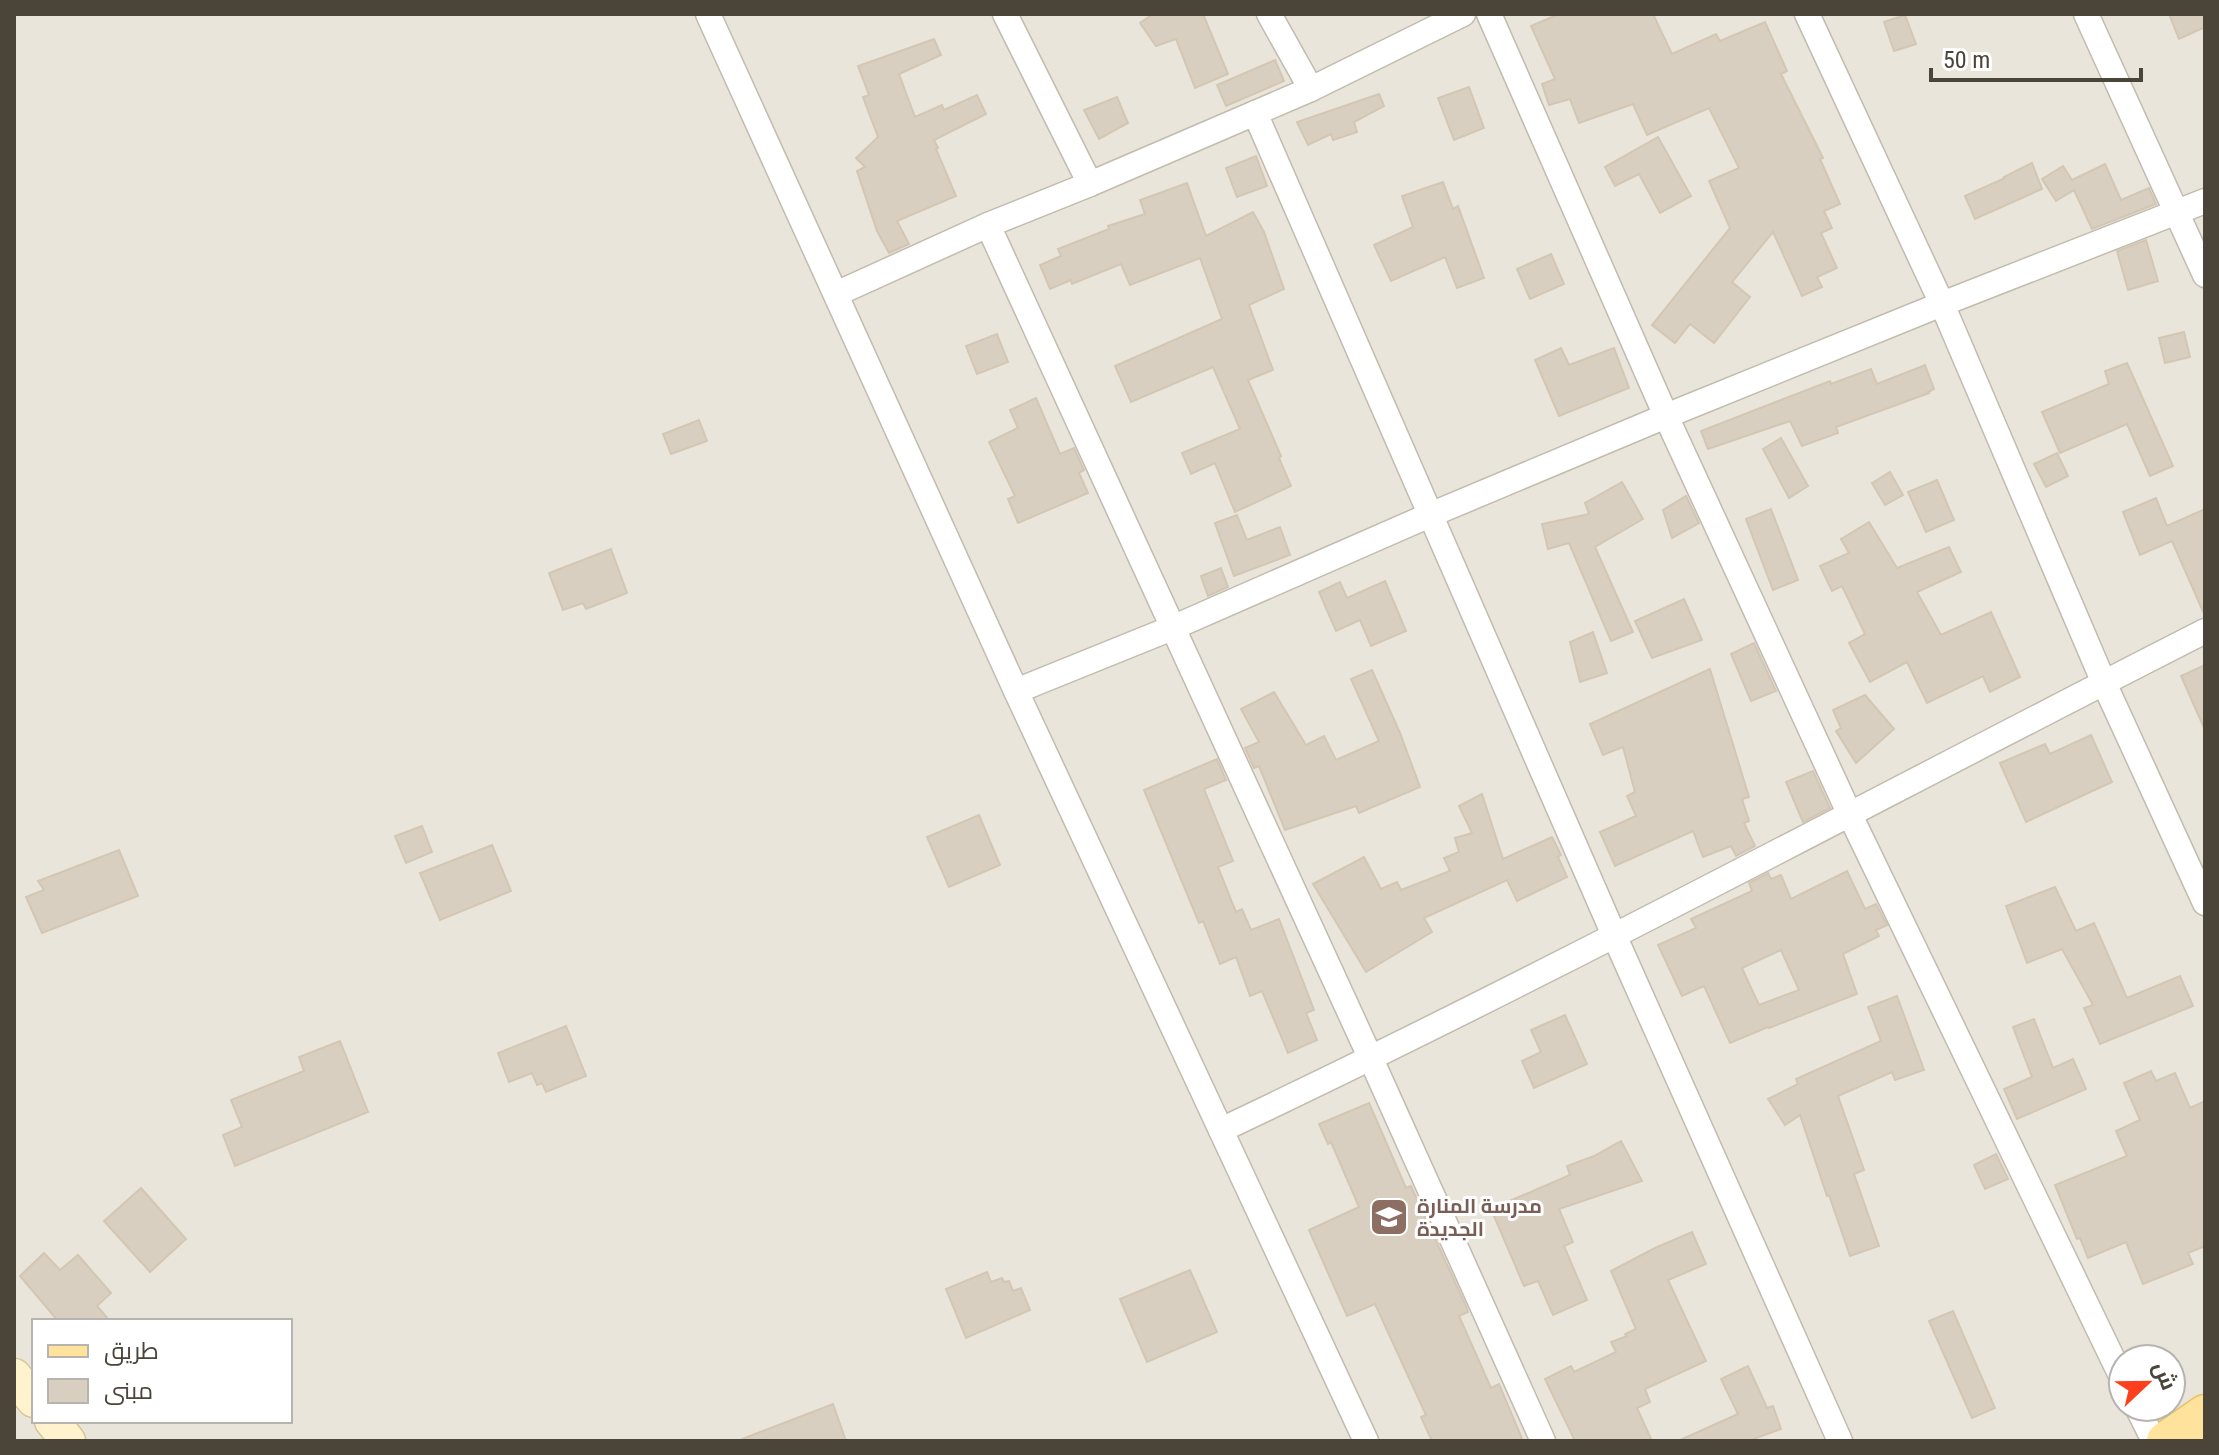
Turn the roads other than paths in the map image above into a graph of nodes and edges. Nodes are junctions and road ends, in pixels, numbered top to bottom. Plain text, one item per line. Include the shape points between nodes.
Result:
1 (708, 14) edge
2 (1005, 14) edge
3 (1269, 14) edge
4 (1463, 14) edge
5 (1489, 14) edge
6 (1807, 14) edge
7 (2086, 14) edge
8 (1311, 89) junction
9 (1255, 113) junction
10 (1090, 184) junction
11 (2205, 201) edge
12 (2176, 213) junction
13 (988, 225) junction
14 (2205, 275) edge
15 (836, 294) junction
16 (1942, 304) junction
17 (1666, 416) junction
18 (1430, 515) junction
19 (1172, 628) junction
20 (2205, 631) edge
21 (2104, 683) junction
22 (1016, 691) junction
23 (1850, 815) junction
24 (2205, 903) edge
25 (1614, 935) junction
26 (1371, 1059) junction
27 (1221, 1130) junction
28 (2107, 1347) edge
29 (14, 1376) edge
30 (32, 1398) edge
31 (2205, 1414) edge
32 (54, 1423) edge
33 (2145, 1423) edge
34 (68, 1441) edge
35 (1366, 1441) edge
36 (1543, 1441) edge
37 (1840, 1441) edge
38 (2154, 1441) edge
39 (2166, 1441) edge

1 - 15 street
2 - 10 street
3 - 8 street
4 - 8 street
5 - 17 street
6 - 16 street
7 - 12 street
8 - 9 street
9 - 10 street
9 - 18 street
10 - 13 street
11 - 12 street
12 - 14 street
12 - 16 street
13 - 15 street
13 - 19 street
15 - 22 street
16 - 17 street
16 - 21 street
17 - 18 street
17 - 23 street
18 - 19 street
18 - 25 street
19 - 22 street
19 - 26 street
20 - 21 street
21 - 23 street
21 - 24 street
22 - 27 street
23 - 25 street
23 - 28 street
25 - 26 street
25 - 37 street
26 - 27 street
26 - 36 street
27 - 35 street
29 - 30 street
31 - 39 main road
32 - 34 street
33 - 38 street

